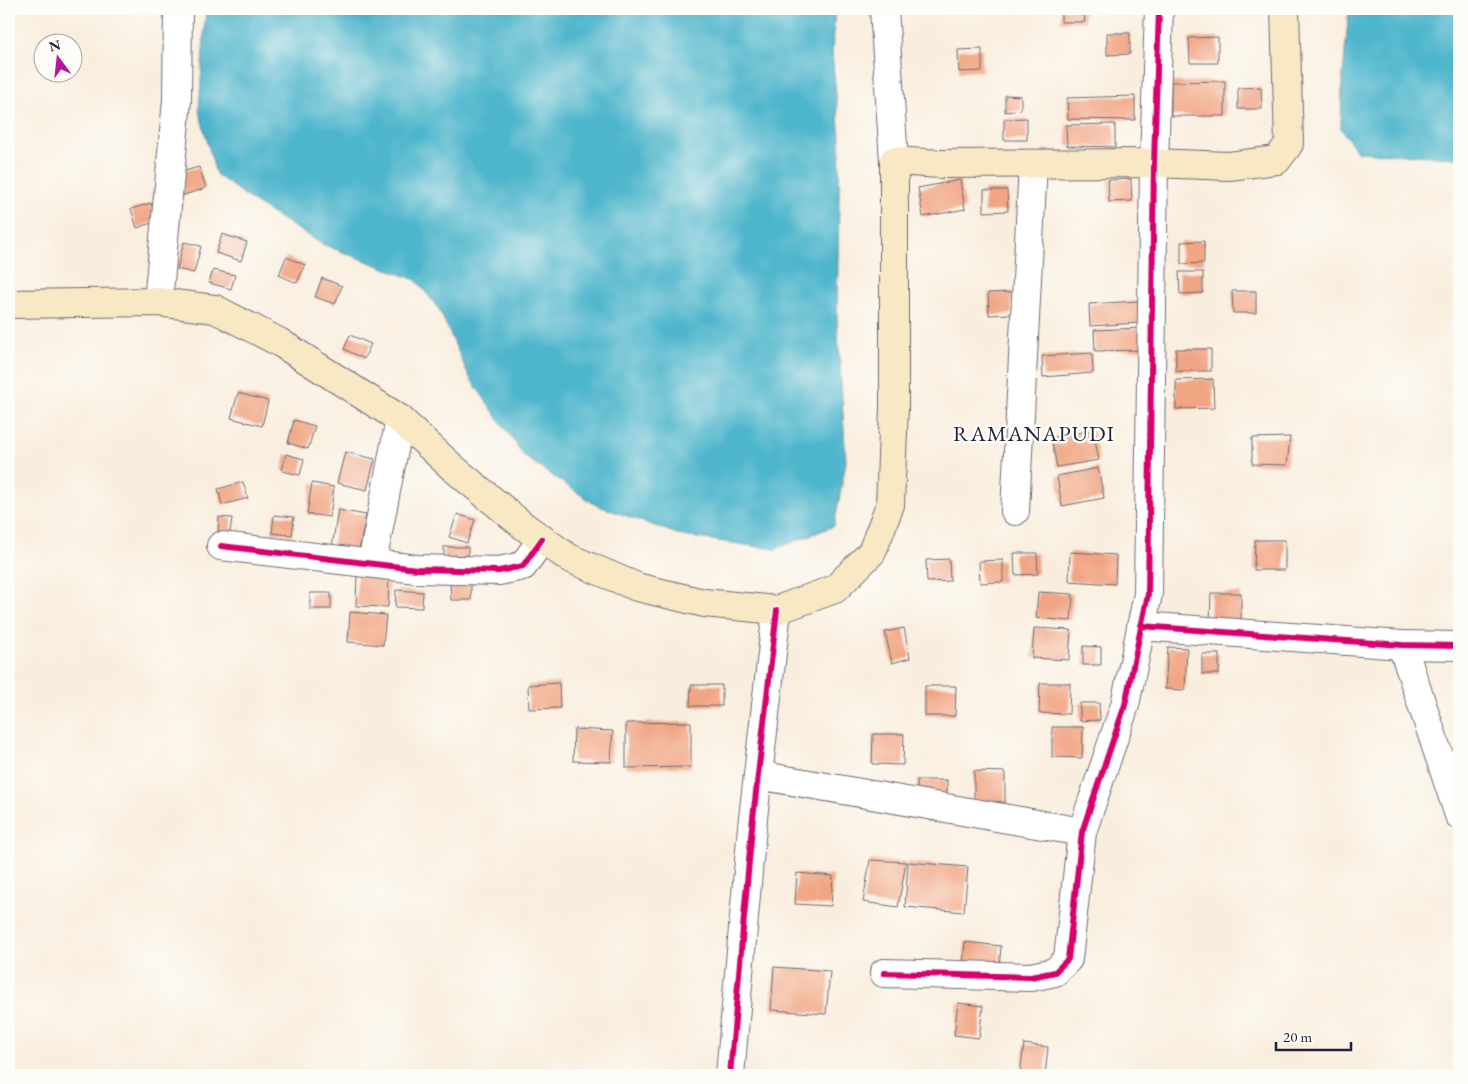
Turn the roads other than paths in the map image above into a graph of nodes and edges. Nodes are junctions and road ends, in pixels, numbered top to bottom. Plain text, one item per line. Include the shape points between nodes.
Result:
1 (178, 9) edge
2 (884, 9) edge
3 (1159, 9) edge
4 (1285, 9) edge
5 (894, 161) junction
6 (1154, 163) junction
7 (1033, 164) junction
8 (138, 302) junction
9 (9, 304) edge
10 (400, 419) junction
11 (1015, 511) dead end
12 (542, 539) junction
13 (221, 546) dead end
14 (372, 563) junction
15 (777, 610) junction
16 (1141, 626) junction
17 (1402, 645) junction
18 (1459, 646) edge
19 (758, 775) junction
20 (1459, 815) edge
21 (1082, 832) junction
22 (884, 973) dead end
23 (730, 1075) edge

1 - 8 street via 177,100
2 - 5 street
3 - 6 street
4 - 6 main road via 1289,144 1277,160 1229,166
5 - 7 main road
5 - 15 main road via 894,408 890,505 872,552 834,589
6 - 7 main road
6 - 16 street via 1148,594
7 - 11 street
8 - 9 main road
8 - 10 main road via 215,309 279,342
10 - 12 main road via 453,468
10 - 14 street
12 - 14 street via 523,566 500,571 417,569
12 - 15 main road via 569,558 637,587 704,603
13 - 14 street
15 - 19 street
16 - 17 street
16 - 21 street via 1125,705
17 - 18 street
17 - 20 street
19 - 21 street
19 - 23 street
21 - 22 street via 1068,959 1054,972 1030,977

